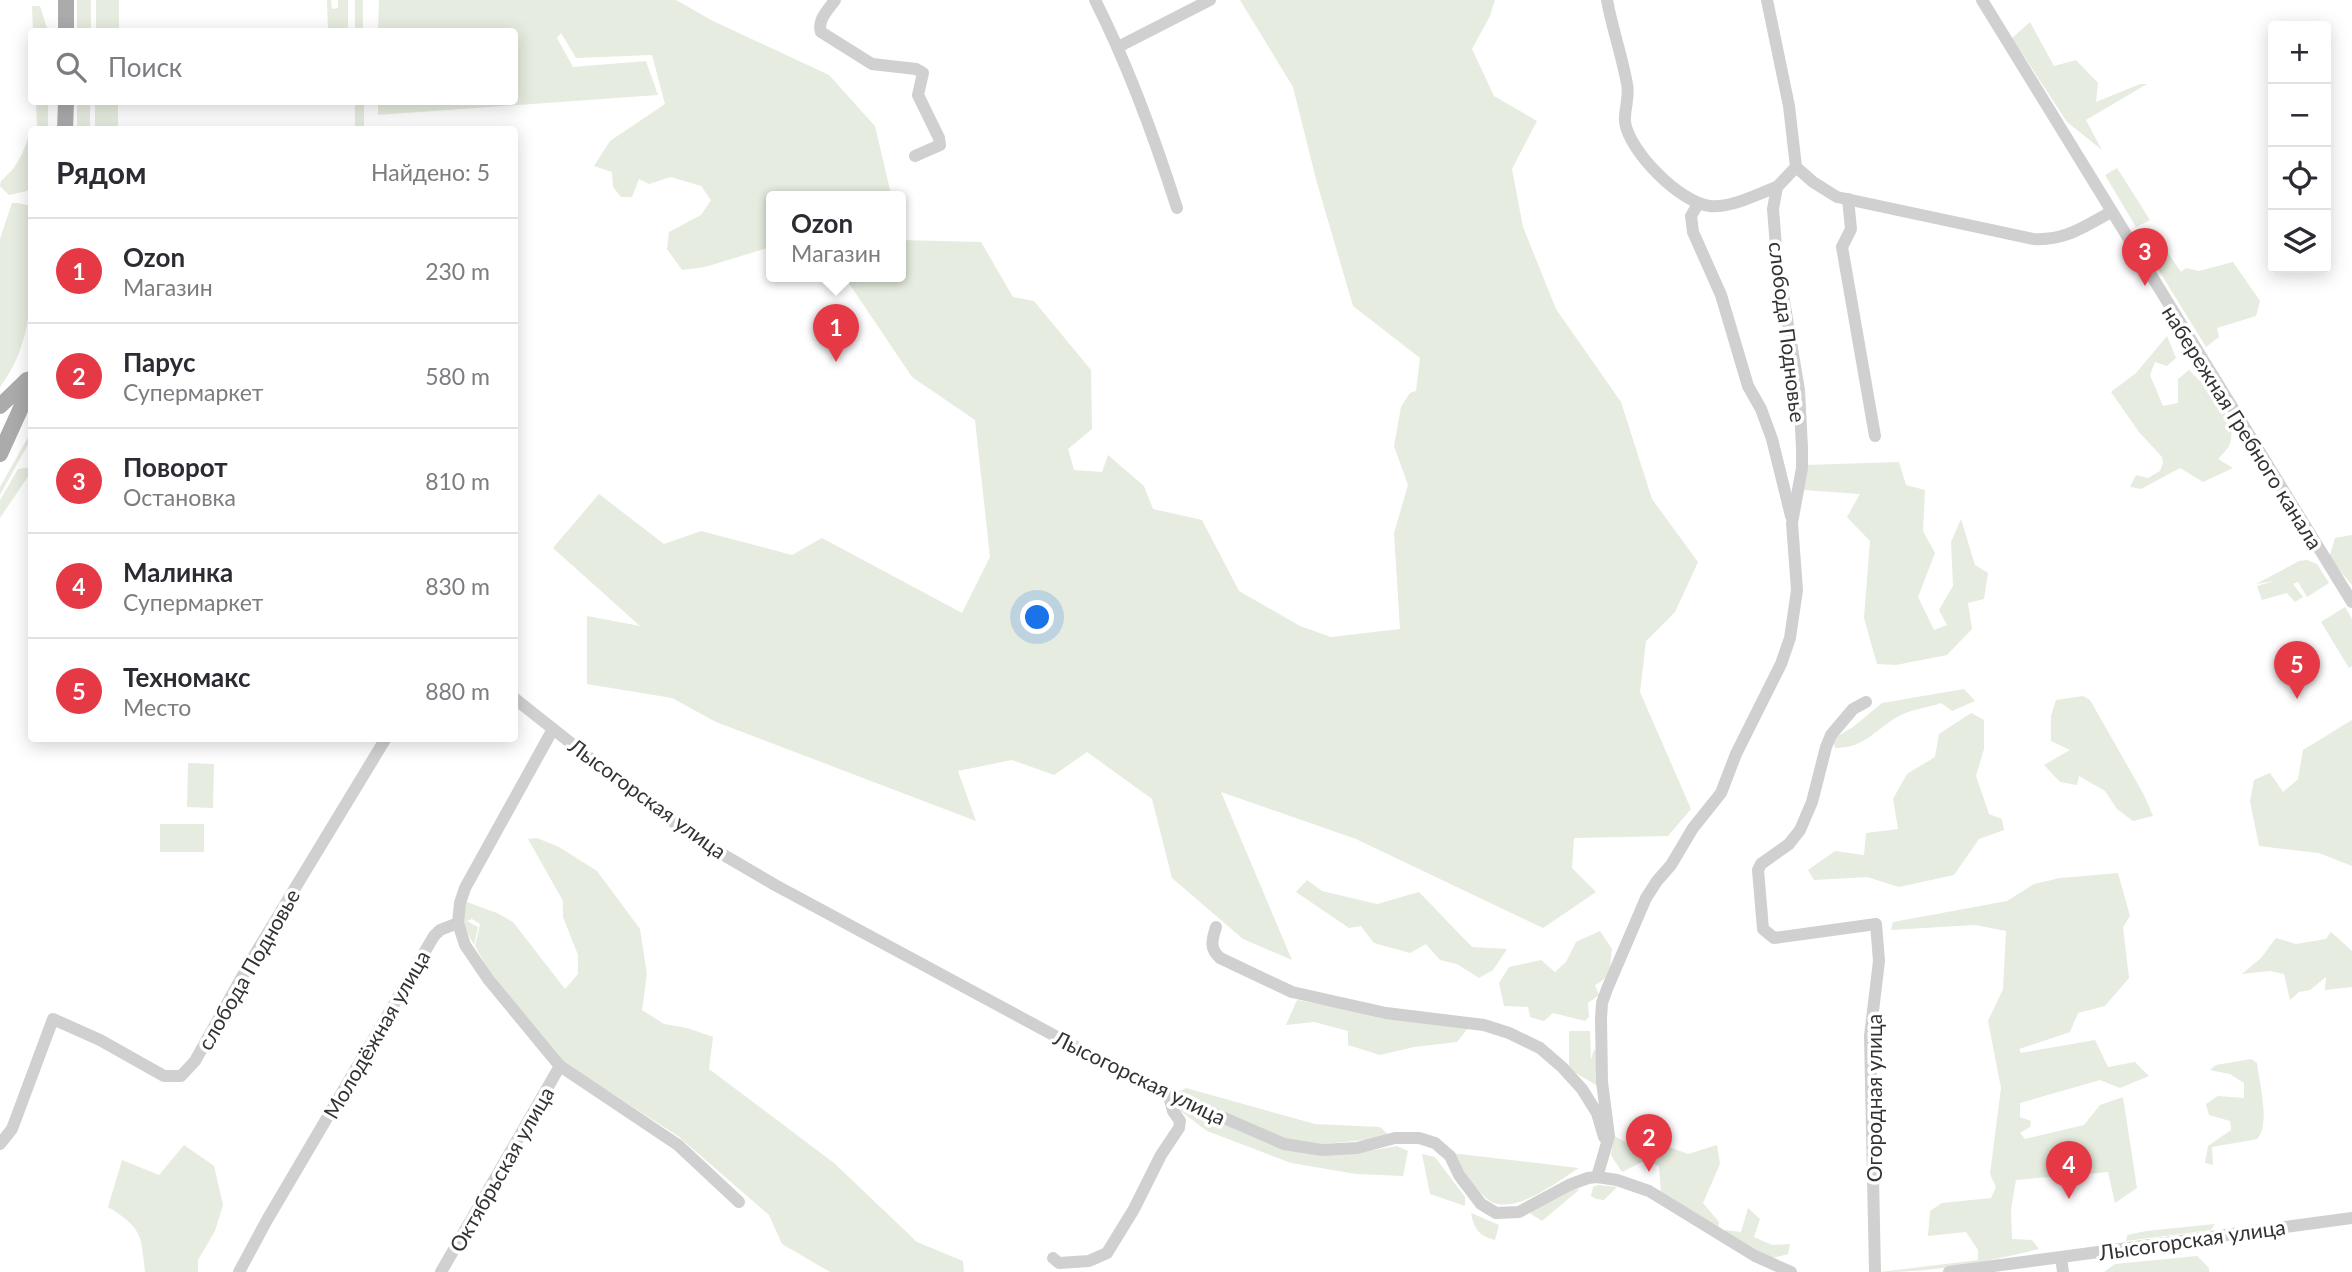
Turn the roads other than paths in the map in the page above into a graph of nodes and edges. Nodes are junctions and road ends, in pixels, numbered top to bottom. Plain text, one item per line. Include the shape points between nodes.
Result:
1 (66, 0) edge
2 (835, 0) edge
3 (1095, 0) edge
4 (1210, 0) edge
5 (1607, 0) edge
6 (1767, 0) edge
7 (1982, 0) edge
8 (66, 28) edge
9 (1118, 47) junction
10 (66, 105) edge
11 (65, 126) edge
12 (915, 156) dead end
13 (1796, 167) junction
14 (1777, 187) junction
15 (1848, 199) junction
16 (1698, 204) junction
17 (1177, 208) dead end
18 (2110, 212) junction
19 (28, 378) edge
20 (0, 406) edge
21 (26, 410) edge
22 (0, 414) edge
23 (1875, 436) dead end
24 (0, 454) edge
25 (1793, 523) junction
26 (2352, 602) edge
27 (518, 701) edge
28 (1866, 702) dead end
29 (553, 729) junction
30 (384, 742) edge
31 (458, 923) junction
32 (1216, 927) dead end
33 (560, 1066) junction
34 (1168, 1093) junction
35 (1608, 1135) junction
36 (0, 1144) edge
37 (1597, 1177) junction
38 (739, 1202) dead end
39 (2352, 1218) edge
40 (2061, 1256) junction
41 (1053, 1258) dead end
42 (1766, 1267) edge
43 (239, 1272) edge
44 (441, 1272) edge
45 (1791, 1272) edge
46 (1875, 1272) edge
47 (1949, 1272) edge
48 (2063, 1272) edge

1 - 8 main road
2 - 12 street via 822,18 821,32 872,64 923,73 918,95 940,145
3 - 9 street
4 - 9 street
5 - 16 street via 1628,87 1625,122 1633,143 1652,169
6 - 13 street via 1789,106
7 - 18 street, набережная Гребного канала
9 - 17 street
10 - 11 main road
13 - 14 street
13 - 15 street via 1837,197
14 - 16 street via 1727,205
14 - 25 street, слобода Подновье via 1773,209 1777,259 1799,390 1802,448
15 - 18 street via 2050,240 2065,237
15 - 23 street via 1851,229 1842,247
16 - 25 street via 1691,216 1693,232 1721,295 1748,386 1772,439
18 - 26 street, набережная Гребного канала
19 - 20 main road
21 - 22 main road
21 - 24 main road
25 - 35 street, слобода Подновье via 1797,590 1781,664 1721,793 1646,898 1602,1003 1602,1082
27 - 29 street, Лысогорская улица
28 - 46 street, Огородная улица via 1853,709 1831,735 1800,830 1758,870 1763,929 1774,938 1876,924 1879,961 1871,1036
29 - 31 street via 465,887
29 - 34 street, Лысогорская улица via 698,839 775,885
30 - 36 street, слобода Подновье via 187,1071 177,1077 164,1076 52,1019 12,1129
31 - 33 street via 480,968
31 - 43 street, Молодёжная улица via 434,936
32 - 35 street via 1211,941 1220,958 1292,992 1386,1013 1484,1026 1540,1048 1582,1089 1597,1113 1601,1131
33 - 38 street via 678,1145
33 - 44 street, Октябрьская улица
34 - 37 street, Лысогорская улица via 1284,1144 1322,1150 1357,1148 1395,1138 1435,1143 1450,1156 1482,1204 1496,1213 1519,1212 1569,1185
34 - 41 street via 1179,1128 1107,1253 1089,1261 1059,1263
35 - 37 street
37 - 42 street via 1649,1191
39 - 40 street, Лысогорская улица
40 - 47 street, Лысогорская улица
40 - 48 street
42 - 45 street

